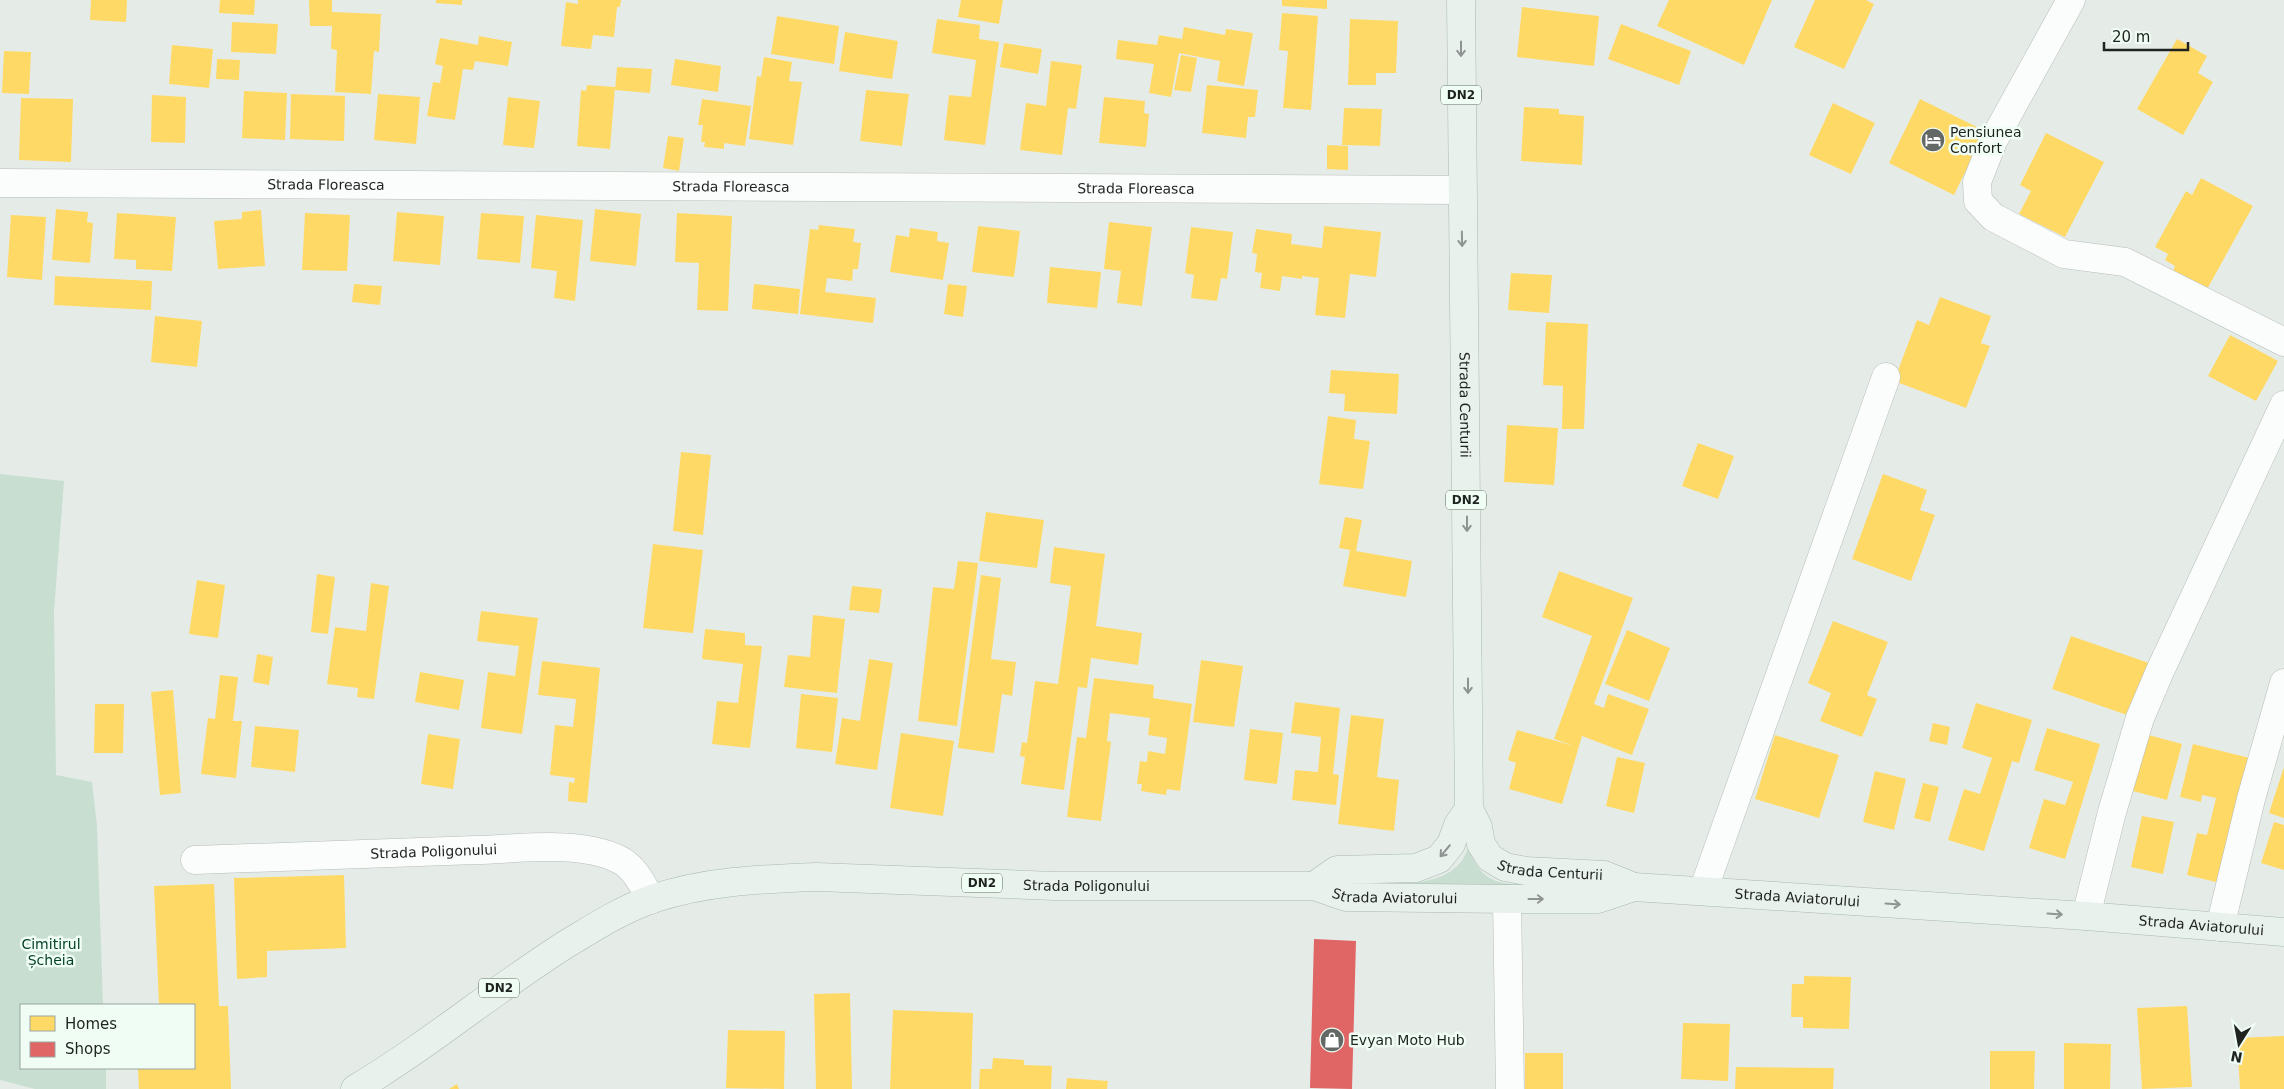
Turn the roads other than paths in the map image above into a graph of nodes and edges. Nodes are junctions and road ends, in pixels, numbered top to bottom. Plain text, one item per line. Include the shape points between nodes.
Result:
1 (1461, 0) edge
2 (2070, 0) edge
3 (0, 183) edge
4 (1462, 190) junction
5 (2284, 342) edge
6 (1886, 377) dead end
7 (2284, 405) edge
8 (2284, 683) edge
9 (1469, 809) junction
10 (195, 860) dead end
11 (1314, 886) junction
12 (1634, 887) junction
13 (1703, 891) junction
14 (1507, 899) junction
15 (651, 900) junction
16 (2086, 916) junction
17 (2220, 927) junction
18 (2284, 932) edge
19 (355, 1089) edge
20 (1510, 1089) edge

1 -> 4 main road, Strada Centurii / DN2
2 - 5 street via 1993,141 1978,182 1978,201 1993,217 2064,254 2125,262
3 - 4 street, Strada Floreasca
4 -> 9 main road, Strada Centurii / DN2
6 - 13 street
7 - 16 street via 2140,718
8 - 17 street
9 -> 11 main road via 1458,825 1452,844 1439,859 1416,868 1337,870
9 - 12 main road, Strada Centurii / DN2 via 1478,827 1481,844 1490,858 1505,867 1526,872 1604,875
10 - 15 street, Strada Poligonului via 592,850 620,860 639,877
11 - 14 main road, Strada Aviatorului via 1346,897
11 - 15 main road, Strada Poligonului / DN2 via 1093,887 808,878 724,883
12 - 13 main road, Strada Aviatorului
14 -> 12 main road, Strada Aviatorului via 1598,899
13 -> 16 main road, Strada Aviatorului
14 - 20 street
15 - 19 main road, Strada Poligonului / DN2 via 612,916 526,969
16 - 17 main road, Strada Aviatorului
17 - 18 main road, Strada Aviatorului

